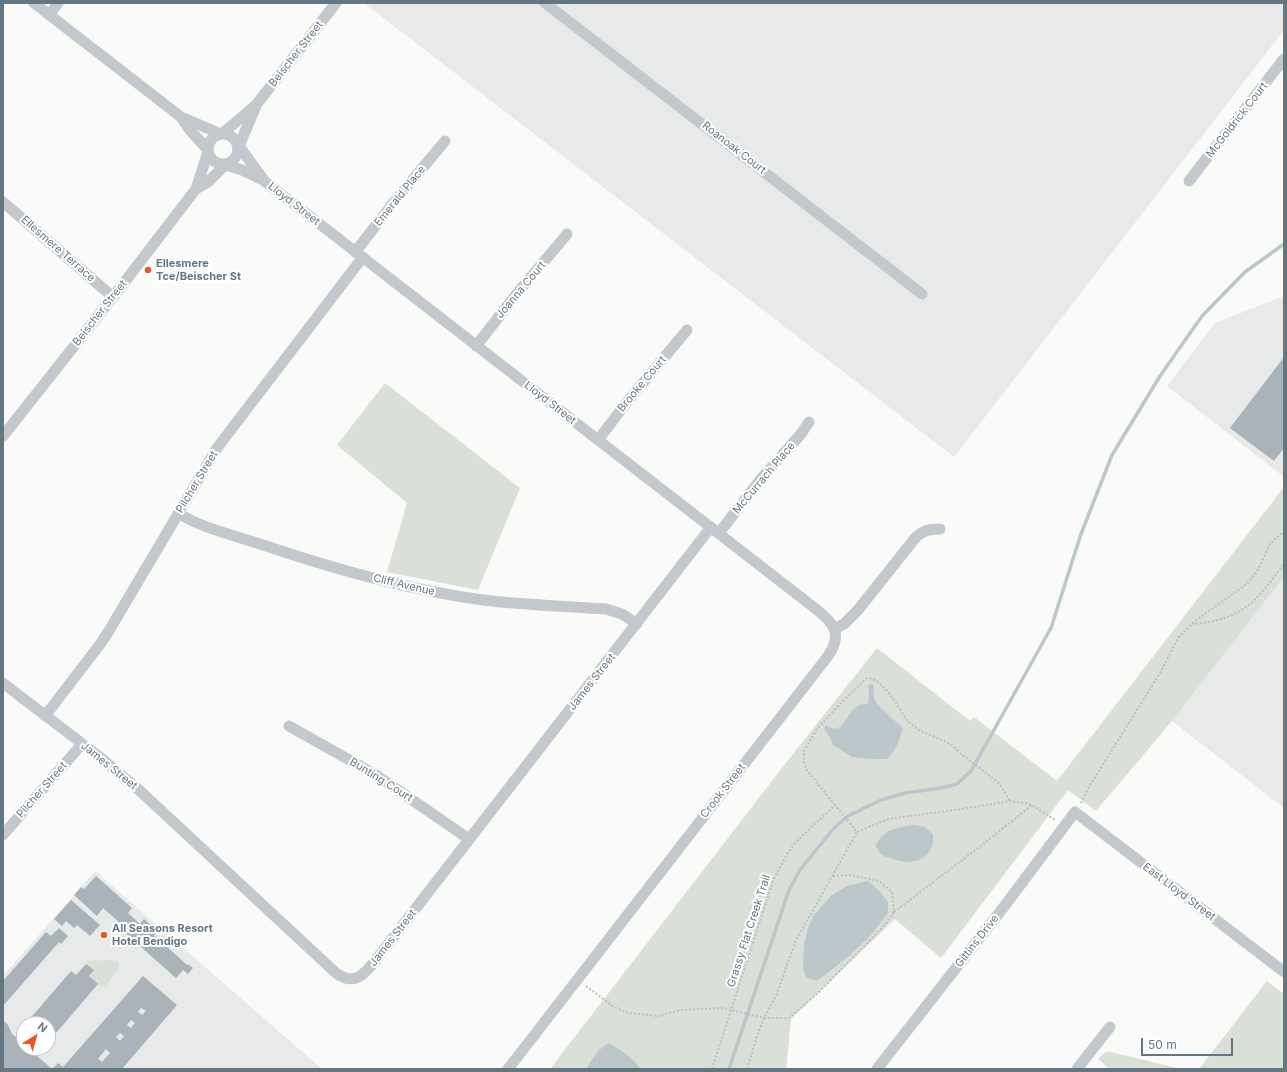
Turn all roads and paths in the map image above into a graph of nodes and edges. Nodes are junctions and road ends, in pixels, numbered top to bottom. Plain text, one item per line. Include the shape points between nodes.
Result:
1 (34, 3) edge
2 (58, 3) edge
3 (336, 3) edge
4 (545, 3) edge
5 (49, 15) junction
6 (1284, 60) edge
7 (256, 105) junction
8 (181, 117) junction
9 (221, 134) junction
10 (445, 141) dead end
11 (239, 146) junction
12 (208, 151) junction
13 (226, 165) junction
14 (263, 180) junction
15 (1189, 181) dead end
16 (196, 189) junction
17 (3, 202) edge
18 (567, 234) dead end
19 (359, 255) junction
20 (922, 294) dead end
21 (113, 297) junction
22 (687, 330) dead end
23 (476, 346) junction
24 (809, 422) dead end
25 (3, 436) edge
26 (598, 440) junction
27 (178, 513) junction
28 (940, 529) dead end
29 (715, 530) junction
30 (1284, 531) edge
31 (1284, 564) edge
32 (1192, 623) junction
33 (637, 624) junction
34 (834, 629) junction
35 (3, 683) edge
36 (45, 716) junction
37 (289, 726) dead end
38 (82, 744) junction
39 (1010, 801) junction
40 (835, 805) junction
41 (1032, 806) junction
42 (1075, 812) junction
43 (1064, 826) junction
44 (857, 832) junction
45 (3, 835) edge
46 (469, 839) junction
47 (833, 876) junction
48 (894, 912) junction
49 (1284, 972) edge
50 (577, 979) junction
51 (732, 1010) junction
52 (764, 1018) junction
53 (1110, 1028) dead end
54 (508, 1069) edge
55 (712, 1069) edge
56 (747, 1069) edge
57 (877, 1069) edge
58 (1078, 1069) edge

1 - 5 street
2 - 5 street
3 - 7 street, Beischer Street
4 - 20 street, Roanoak Court
5 - 8 street
6 - 15 street, McGoldrick Court
7 - 9 street, Beischer Street
7 - 11 street, Beischer Street
8 - 9 street
8 - 12 street
9 - 11 street via 232,137
9 - 12 street via 210,140
10 - 19 street, Emerald Place via 395,201
11 - 13 street via 236,158
11 - 14 street, Lloyd Street
12 - 13 street via 214,162
12 - 16 street, Beischer Street
13 - 14 street, Lloyd Street
13 - 16 street, Beischer Street via 208,182
14 - 19 street, Lloyd Street
16 - 21 street, Beischer Street
17 - 21 street, Ellesmere Terrace
18 - 23 street, Joanna Court
19 - 23 street, Lloyd Street
19 - 27 street, Pilcher Street via 217,448
21 - 25 street, Beischer Street
22 - 26 street, Brooke Court
23 - 26 street, Lloyd Street
24 - 29 street, McCurrach Place
26 - 29 street, Lloyd Street
27 - 33 street, Cliff Avenue via 200,524 280,551 388,582 484,600 606,609 622,614
27 - 36 street, Pilcher Street via 104,638
28 - 34 street via 927,530 916,537 858,610 844,624
29 - 33 street, James Street
29 - 34 street, Lloyd Street via 823,614
30 - 32 path via 1270,544 1258,570 1248,583
31 - 32 path via 1263,591 1240,612 1219,620
32 - 42 path via 1176,642
33 - 46 street, James Street
34 - 50 street, Crook Street via 836,638 828,656
35 - 36 street, James Street
36 - 38 street, James Street
37 - 46 street, Bunting Court via 381,779
38 - 45 street, Pilcher Street
38 - 46 street, James Street via 139,790 336,973 348,979 356,978 368,970
39 - 40 path via 999,783 956,748 913,725 883,687 875,679 867,678 821,724 804,751 806,769
39 - 41 path via 1025,802
39 - 44 path via 888,819
40 - 44 path
40 - 51 path, Grassy Flat Creek Trail via 796,842 779,868
41 - 43 path
41 - 48 path
42 - 43 street, Gittins Drive
42 - 49 street, East Lloyd Street
43 - 57 street, Gittins Drive
44 - 47 path
47 - 48 path via 850,875 879,880 892,892
47 - 52 path via 796,940 776,996
48 - 52 path via 818,993 789,1018
50 - 51 path via 614,1006 629,1013 658,1016 694,1008
50 - 54 street, Crook Street
51 - 52 path
51 - 55 path, Grassy Flat Creek Trail
52 - 56 path
53 - 58 street

